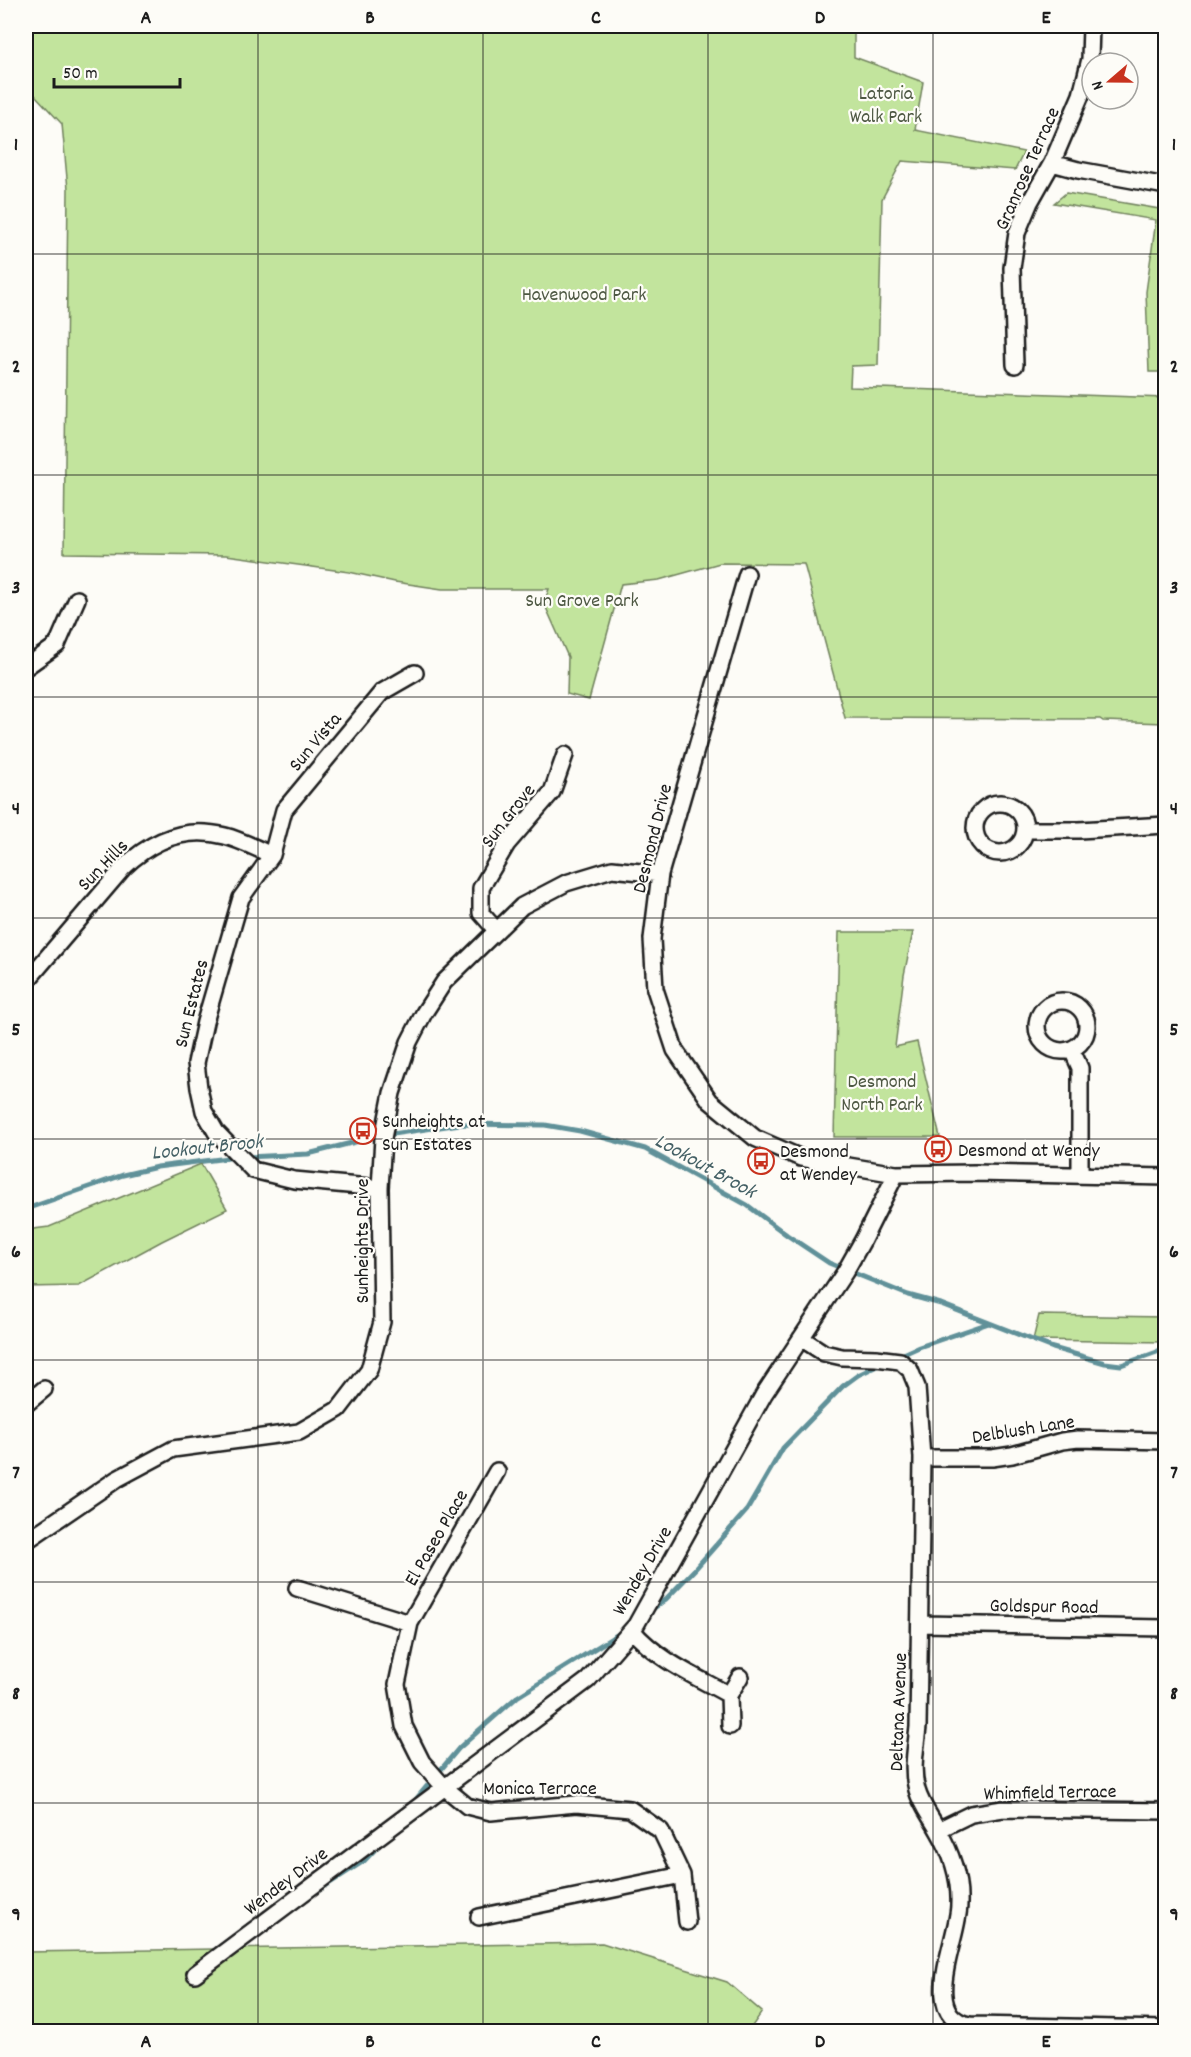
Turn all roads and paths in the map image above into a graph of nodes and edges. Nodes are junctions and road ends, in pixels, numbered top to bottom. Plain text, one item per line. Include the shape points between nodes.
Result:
1 (1090, 26) edge
2 (1052, 162) junction
3 (1166, 186) edge
4 (1015, 365) dead end
5 (747, 574) dead end
6 (77, 599) dead end
7 (26, 667) edge
8 (415, 673) dead end
9 (565, 755) dead end
10 (1166, 825) edge
11 (1026, 830) dead end
12 (272, 855) junction
13 (660, 874) junction
14 (496, 930) junction
15 (26, 982) edge
16 (1072, 1050) dead end
17 (896, 1174) junction
18 (1080, 1174) junction
19 (1166, 1177) edge
20 (380, 1188) junction
21 (801, 1338) junction
22 (44, 1389) dead end
23 (26, 1404) edge
24 (1166, 1441) edge
25 (922, 1458) junction
26 (496, 1471) dead end
27 (26, 1541) edge
28 (297, 1588) dead end
29 (410, 1623) junction
30 (921, 1624) junction
31 (1166, 1628) edge
32 (632, 1630) junction
33 (740, 1677) dead end
34 (729, 1695) junction
35 (730, 1726) dead end
36 (444, 1787) junction
37 (1166, 1811) edge
38 (938, 1830) junction
39 (681, 1875) junction
40 (479, 1917) dead end
41 (687, 1922) dead end
42 (195, 1974) dead end
43 (1166, 2029) edge

1 - 2 street, Granrose Terrace via 1090,59 1081,95
2 - 3 street
2 - 4 street, Granrose Terrace via 1017,233 1012,268
5 - 13 street, Desmond Drive
6 - 7 street via 57,645
8 - 12 street, Sun Vista via 382,692 284,810
9 - 14 street, Sun Grove via 552,792 507,844 481,888 481,913
10 - 11 street
12 - 15 street, Sun Hills via 225,836 199,832 152,844 124,867
12 - 20 street, Sun Estates via 241,898 205,1022 196,1063 204,1111 223,1139 253,1170 294,1180
13 - 14 street, Sunheights Drive via 612,869 566,883 522,906
13 - 17 street, Desmond Drive via 652,939 655,989 675,1050 710,1101 755,1138 801,1158
14 - 20 street, Sunheights Drive via 444,982 409,1042 392,1093
16 - 18 street via 1080,1068
17 - 18 street, Desmond Drive
17 - 21 street, Wendey Drive via 863,1240
18 - 19 street, Desmond Drive
20 - 27 street, Sunheights Drive via 382,1322 369,1370 339,1409 299,1432 173,1449 117,1479
21 - 25 street, Deltana Avenue via 824,1353 900,1361 910,1370 917,1387
21 - 32 street, Wendey Drive via 764,1395
22 - 23 street
24 - 25 street, Delblush Lane via 1078,1439 992,1458
25 - 30 street, Deltana Avenue
26 - 29 street, El Paseo Place
28 - 29 street
29 - 36 street, El Paseo Place via 397,1684 404,1726 422,1762
30 - 31 street, Goldspur Road
30 - 38 street, Deltana Avenue via 914,1775 924,1806
32 - 34 street via 655,1653
32 - 36 street, Wendey Drive via 588,1680
33 - 34 street
34 - 35 street
36 - 39 street, Monica Terrace via 467,1806 491,1812 576,1804 630,1809 661,1831
36 - 42 street, Wendey Drive
37 - 38 street, Whimfield Terrace via 1003,1809 971,1814
38 - 43 street, Deltana Avenue via 954,1865 958,1893 943,1997 955,2020 970,2025
39 - 40 street
39 - 41 street, Monica Terrace

